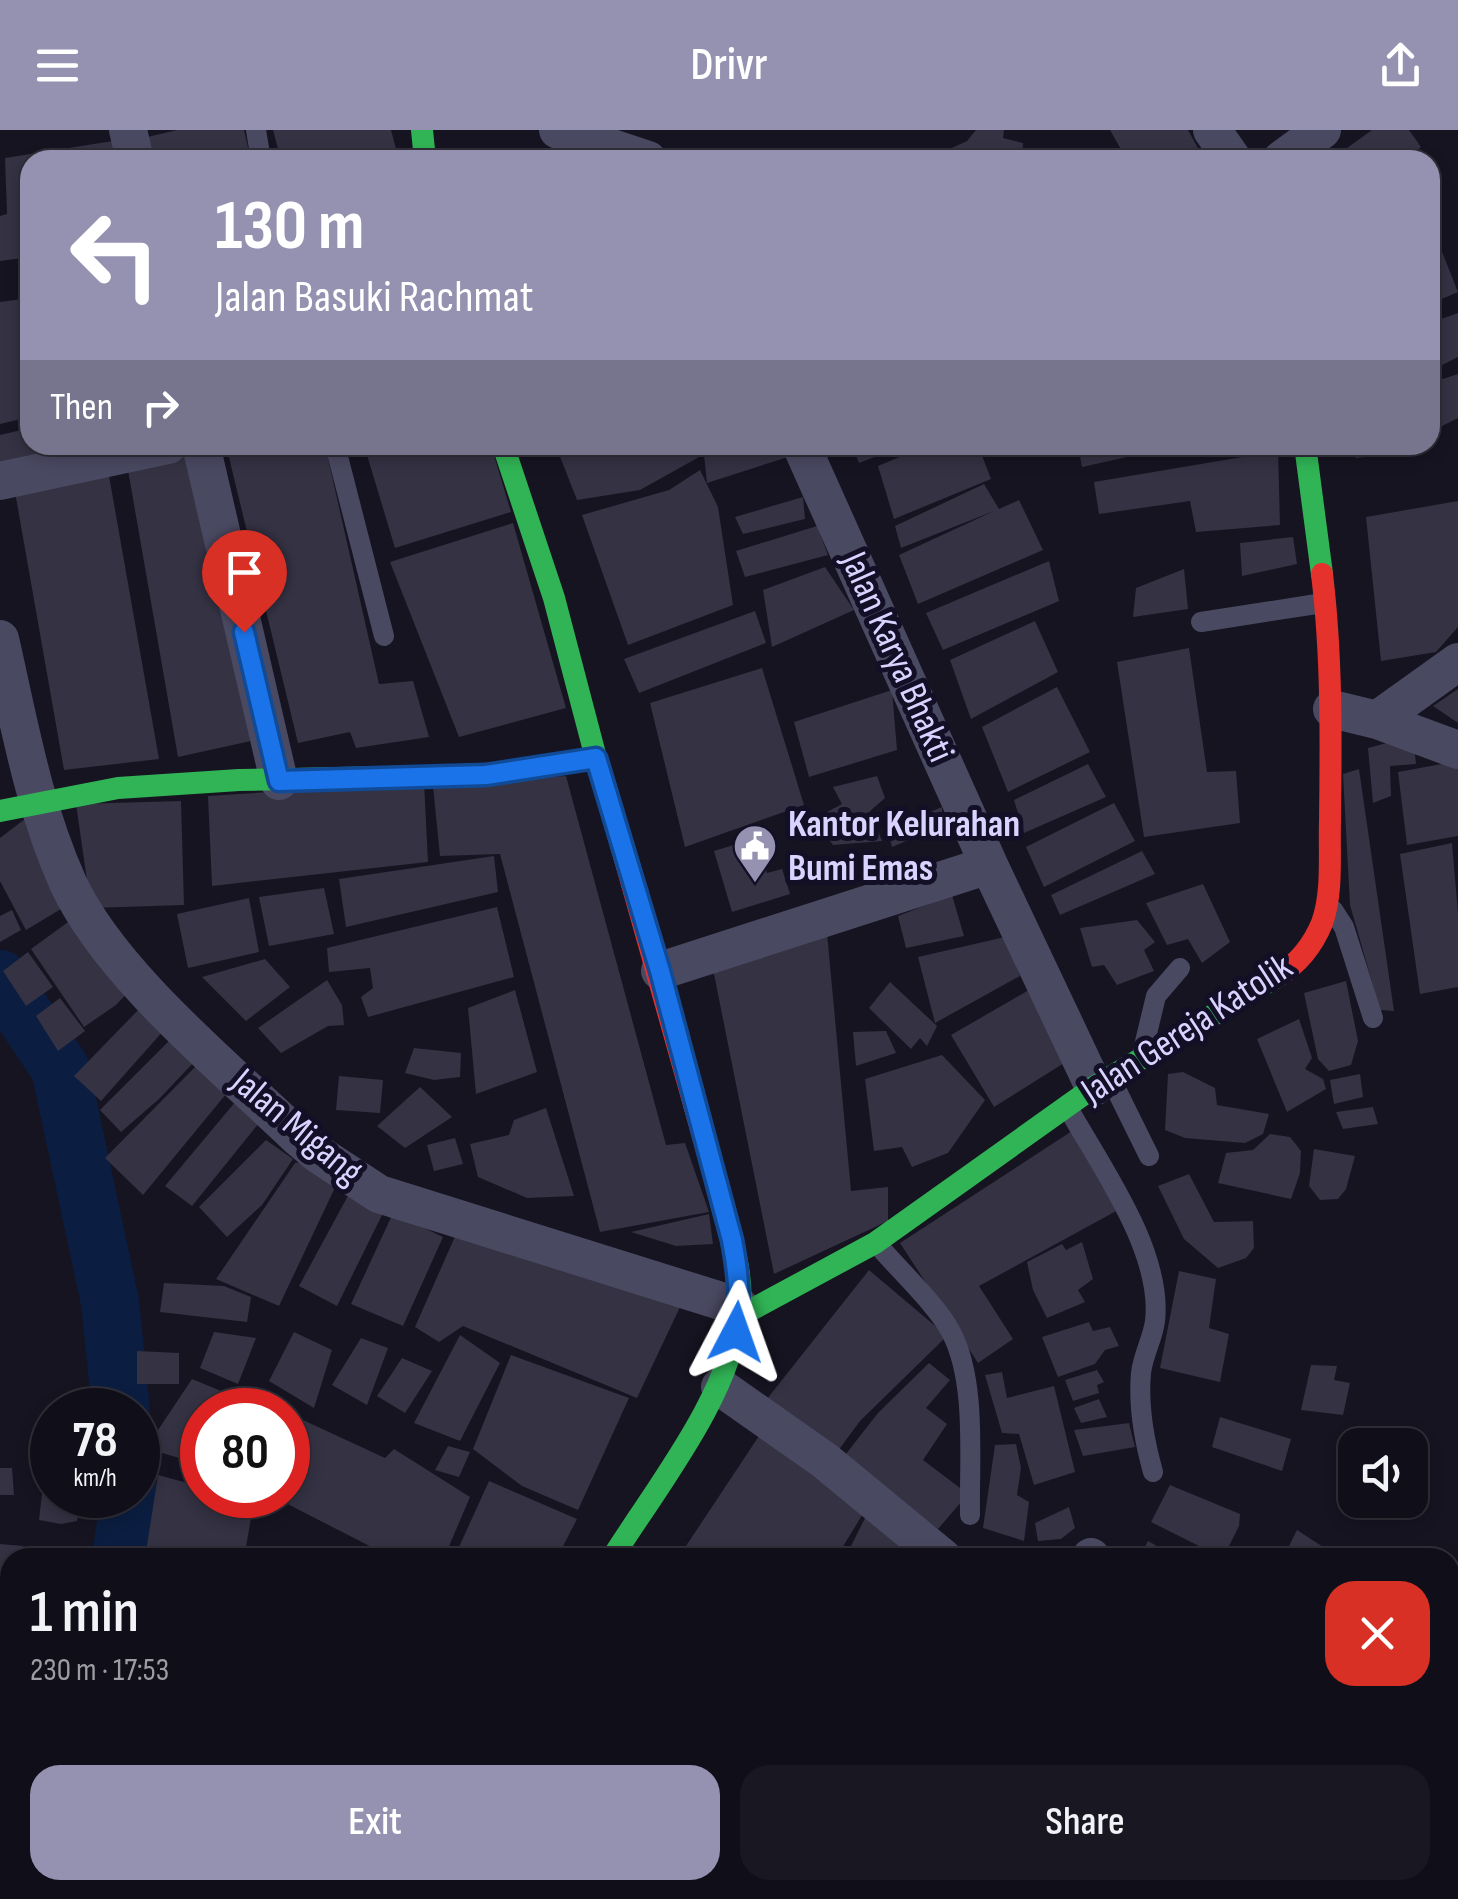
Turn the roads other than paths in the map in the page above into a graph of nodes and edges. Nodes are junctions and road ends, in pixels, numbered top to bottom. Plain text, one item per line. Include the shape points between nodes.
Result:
1 (558, 130) edge
2 (1322, 130) edge
3 (618, 150) edge
4 (1294, 150) edge
5 (121, 455) edge
6 (203, 455) edge
7 (338, 455) edge
8 (506, 455) edge
9 (805, 455) edge
10 (1307, 455) edge
11 (0, 481) edge
12 (1325, 603) junction
13 (1201, 622) dead end
14 (384, 636) dead end
15 (0, 639) edge
16 (1458, 662) edge
17 (1332, 708) junction
18 (1377, 720) junction
19 (1458, 750) edge
20 (596, 758) junction
21 (279, 781) junction
22 (18, 806) edge
23 (989, 865) junction
24 (1326, 900) junction
25 (1180, 968) dead end
26 (660, 971) junction
27 (1373, 1018) dead end
28 (1142, 1057) junction
29 (1090, 1090) junction
30 (1149, 1156) dead end
31 (876, 1243) junction
32 (739, 1312) junction
33 (720, 1387) junction
34 (1154, 1472) dead end
35 (970, 1515) dead end
36 (618, 1548) edge
37 (931, 1548) edge

1 - 3 street
2 - 4 street
5 - 11 street
6 - 21 street
7 - 14 lane
8 - 20 main road via 554,598
9 - 23 street, Jalan Karya Bhakti
10 - 12 main road, Jalan Gereja Katolik
12 - 13 lane
12 - 17 main road, Jalan Gereja Katolik
15 - 22 street, Jalan Migang
16 - 18 street
17 - 18 street
17 - 24 main road, Jalan Gereja Katolik
18 - 19 street
20 - 21 main road via 486,775
20 - 26 main road
21 - 22 main road via 151,784
22 - 32 street, Jalan Migang via 120,962 318,1154 379,1194
23 - 26 street
23 - 29 street, Jalan Karya Bhakti
24 - 27 lane via 1344,927
24 - 28 main road, Jalan Gereja Katolik via 1322,922 1294,964
25 - 28 lane via 1156,996
26 - 32 main road via 732,1240
28 - 29 main road, Jalan Gereja Katolik
29 - 30 lane
29 - 31 main road, Jalan Gereja Katolik
29 - 34 lane via 1154,1293 1155,1321 1141,1371 1141,1412
31 - 32 main road, Jalan Gereja Katolik
31 - 35 lane via 950,1330 962,1358
32 - 33 main road
33 - 36 main road
33 - 37 street via 824,1460

